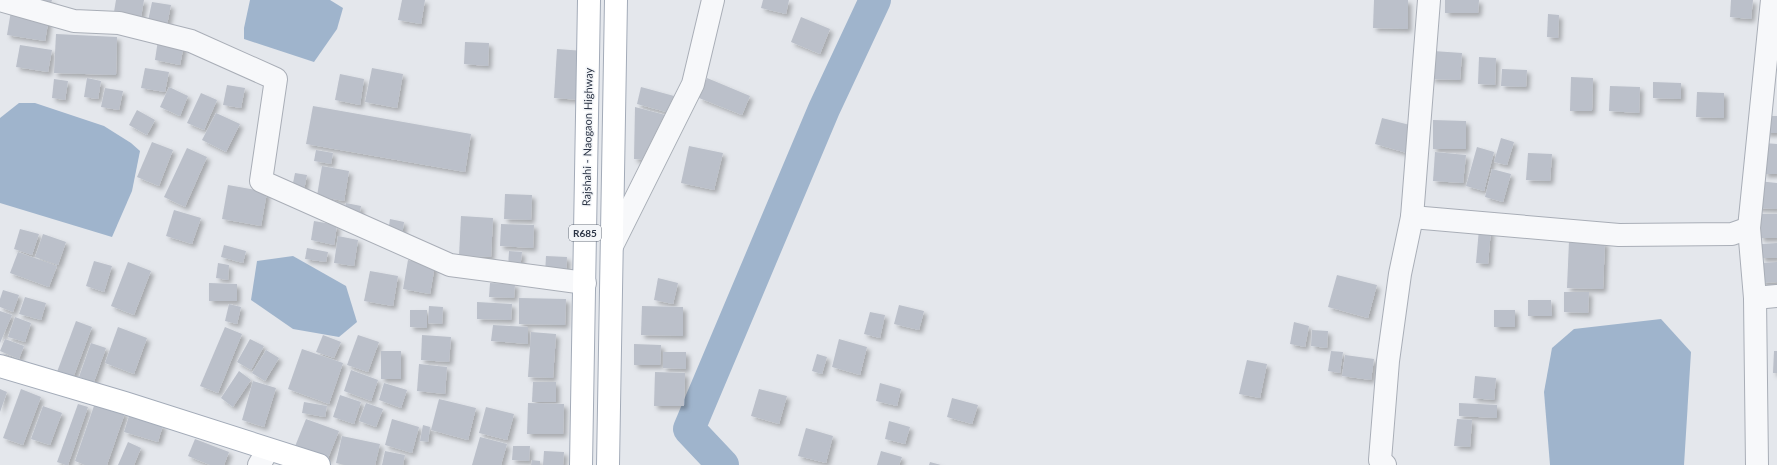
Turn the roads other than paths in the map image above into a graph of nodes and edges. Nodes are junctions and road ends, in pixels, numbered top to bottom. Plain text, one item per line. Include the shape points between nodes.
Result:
1 (0, 0) edge
2 (589, 0) edge
3 (616, 0) edge
4 (713, 0) edge
5 (1429, 0) edge
6 (1772, 0) edge
7 (586, 178) junction
8 (613, 180) junction
9 (1412, 217) junction
10 (1749, 228) junction
11 (612, 246) junction
12 (585, 283) junction
13 (1777, 296) edge
14 (1755, 298) junction
15 (0, 366) edge
16 (263, 458) edge
17 (319, 465) edge
18 (582, 465) edge
19 (608, 465) edge
20 (1385, 465) edge
21 (1757, 465) edge

1 - 12 street via 74,21 119,23 191,41 276,79 261,181 450,265
2 - 7 main road, Rajshahi - Naogaon Highway / R685
3 - 8 main road, R685
4 - 11 street via 693,84
5 - 9 street
6 - 10 street
7 - 8 main road
7 - 12 main road, Rajshahi - Naogaon Highway / R685
8 - 11 main road, R685
9 - 10 street via 1619,235 1732,234
9 - 20 street via 1400,274 1388,361 1380,460
10 - 14 street
11 - 19 main road, R685
12 - 18 main road, Rajshahi - Naogaon Highway / R685
13 - 14 street
14 - 21 street
15 - 16 main road via 125,403
16 - 17 main road

